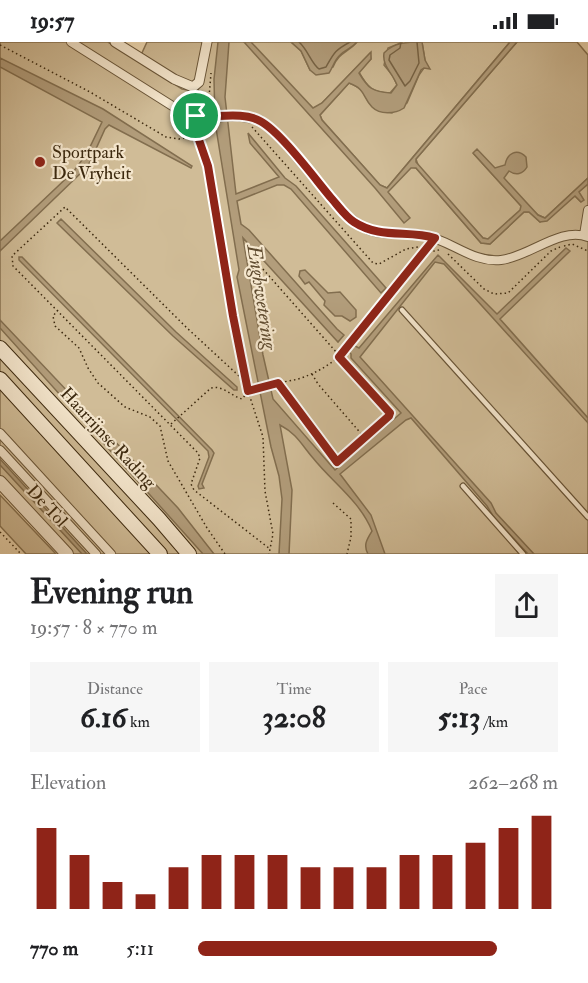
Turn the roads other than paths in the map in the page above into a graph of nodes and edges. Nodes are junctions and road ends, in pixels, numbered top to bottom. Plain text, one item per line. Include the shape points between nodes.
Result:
1 (71, 42) edge
2 (115, 42) edge
3 (207, 42) edge
4 (588, 210) edge
5 (586, 236) edge
6 (402, 310) dead end
7 (0, 348) edge
8 (0, 379) edge
9 (0, 433) edge
10 (0, 450) edge
11 (0, 482) edge
12 (45, 483) junction
13 (463, 486) dead end
14 (37, 490) junction
15 (588, 518) edge
16 (67, 554) edge
17 (96, 554) edge
18 (111, 554) edge
19 (160, 554) edge
20 (189, 554) edge
21 (522, 554) edge

1 - 5 street via 196,116 260,120 279,136 353,222 370,230 391,235 422,234 476,257 501,260 520,256 552,240
2 - 3 street via 194,87 199,82
4 - 5 street
6 - 15 lane
7 - 20 main road, Haarrijnse Rading
8 - 19 main road
9 - 12 street
10 - 14 street
11 - 16 street, De Tol
12 - 14 street
12 - 18 street
13 - 21 lane
14 - 17 street

